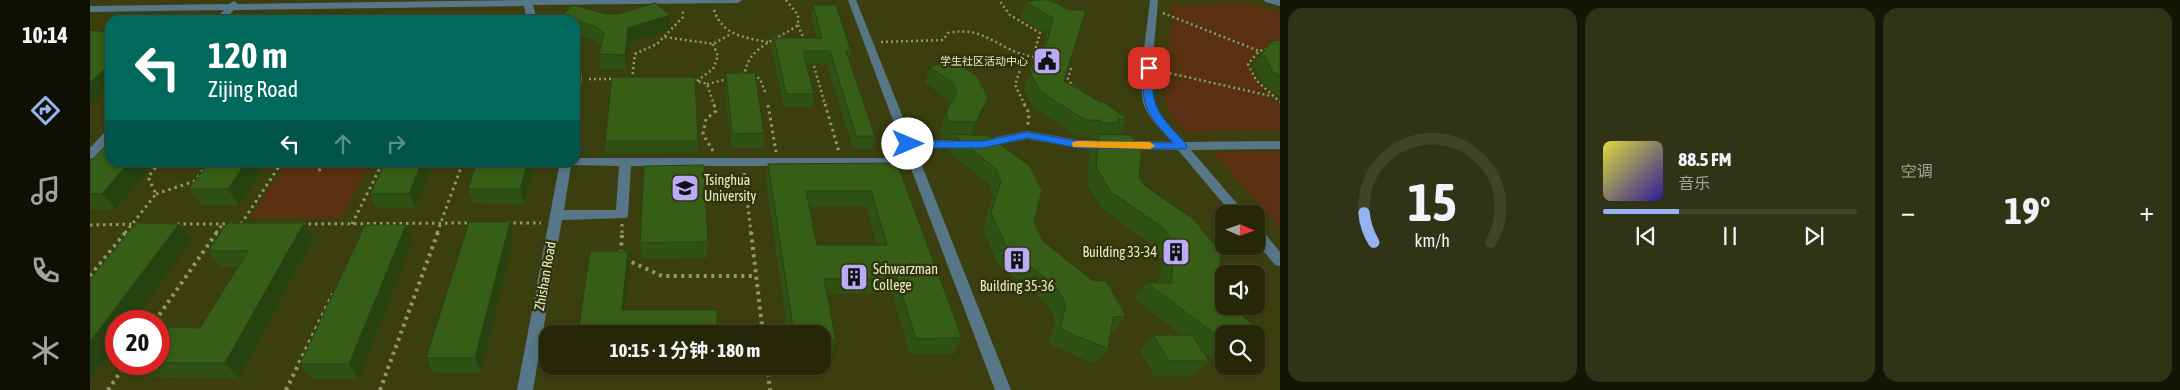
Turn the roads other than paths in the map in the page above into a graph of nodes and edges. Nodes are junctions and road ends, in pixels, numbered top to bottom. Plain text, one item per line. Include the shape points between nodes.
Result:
1 (738, 0) edge
2 (852, 0) edge
3 (1268, 0) edge
4 (530, 1) edge
5 (684, 1) edge
6 (235, 3) edge
7 (1280, 3) edge
8 (1154, 4) edge
9 (90, 9) edge
10 (224, 15) edge
11 (530, 15) edge
12 (105, 139) edge
13 (908, 144) junction
14 (1280, 145) edge
15 (1182, 146) junction
16 (90, 155) edge
17 (580, 162) edge
18 (625, 162) junction
19 (915, 162) junction
20 (565, 167) edge
21 (1232, 205) edge
22 (555, 219) junction
23 (1265, 244) edge
24 (1280, 261) edge
25 (525, 390) edge
26 (1003, 390) edge

1 - 5 street
2 - 13 street
3 - 7 street
4 - 5 street
4 - 6 street
4 - 11 street
6 - 9 street
6 - 10 street
8 - 15 street via 1147,87 1149,104
12 - 16 street
13 - 15 street via 983,144 1027,135 1078,144
13 - 19 street
14 - 15 street
15 - 21 street
17 - 18 street
18 - 19 street
18 - 22 street via 622,215
19 - 26 street
20 - 22 street, Zhishan Road
22 - 25 street, Zhishan Road
23 - 24 street

